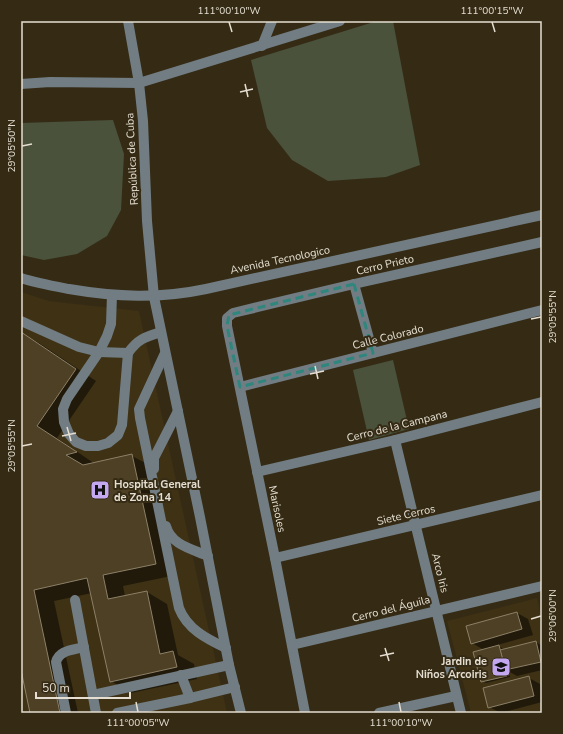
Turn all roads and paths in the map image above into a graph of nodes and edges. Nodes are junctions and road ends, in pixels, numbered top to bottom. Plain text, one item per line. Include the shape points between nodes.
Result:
1 (128, 21) edge
2 (272, 21) edge
3 (340, 21) edge
4 (262, 46) junction
5 (139, 83) junction
6 (21, 84) edge
7 (542, 215) edge
8 (542, 242) edge
9 (21, 278) edge
10 (354, 284) junction
11 (112, 295) junction
12 (154, 297) junction
13 (542, 310) edge
14 (233, 313) joint
15 (21, 321) edge
16 (161, 332) junction
17 (99, 352) junction
18 (128, 353) junction
19 (165, 353) junction
20 (373, 353) junction
21 (240, 387) junction
22 (542, 402) edge
23 (178, 411) junction
24 (395, 440) junction
25 (257, 472) junction
26 (542, 495) edge
27 (416, 525) junction
28 (208, 556) junction
29 (275, 558) junction
30 (542, 587) edge
31 (75, 600) dead end
32 (436, 610) junction
33 (292, 645) junction
34 (84, 646) junction
35 (226, 648) junction
36 (229, 665) junction
37 (181, 675) junction
38 (235, 687) junction
39 (92, 695) junction
40 (456, 696) junction
41 (190, 698) junction
42 (66, 713) edge
43 (96, 713) edge
44 (117, 713) edge
45 (241, 713) edge
46 (305, 713) edge
47 (379, 713) edge
48 (461, 713) edge

1 - 5 street, República de Cuba
2 - 4 street
3 - 4 street
4 - 5 street
5 - 6 street
5 - 12 street, República de Cuba
7 - 12 street, Avenida Tecnologico via 193,292
8 - 10 street, Cerro Prieto
9 - 11 street, Avenida Tecnologico
10 - 14 street, Cerro Prieto
10 - 20 street
11 - 12 street, Avenida Tecnologico
11 - 17 street via 111,324
12 - 16 street, República de Cuba
13 - 20 street, Calle Colorado
14 - 21 street, Marisoles via 227,318 227,326
15 - 17 street via 79,347
16 - 18 street via 140,339
16 - 19 street, República de Cuba
17 - 18 street
17 - 18 street via 63,409 64,422 69,434 76,442 86,446 98,446 118,435 122,425
19 - 23 street, República de Cuba
19 - 35 street via 140,409 140,418 179,608 182,617 202,636
20 - 21 street, Calle Colorado
21 - 25 street, Marisoles
22 - 24 street, Cerro de la Campana
23 - 28 street, República de Cuba
23 - 28 street via 154,458 156,480 169,534 181,544
24 - 25 street, Cerro de la Campana
24 - 27 street, Arco Iris
25 - 29 street, Marisoles
26 - 27 street, Siete Cerros
27 - 29 street, Siete Cerros
27 - 32 street, Arco Iris
28 - 35 street, República de Cuba
29 - 33 street, Marisoles
30 - 32 street, Cerro del Águila
31 - 34 street
32 - 33 street, Cerro del Águila
32 - 40 street, Arco Iris
33 - 46 street, Marisoles
34 - 39 street
34 - 42 street via 57,657
35 - 36 street, República de Cuba
36 - 37 street
36 - 38 street, República de Cuba
37 - 39 street
37 - 41 street
38 - 41 street
38 - 45 street, República de Cuba
39 - 43 street
40 - 47 street
40 - 48 street, Arco Iris
41 - 44 street

